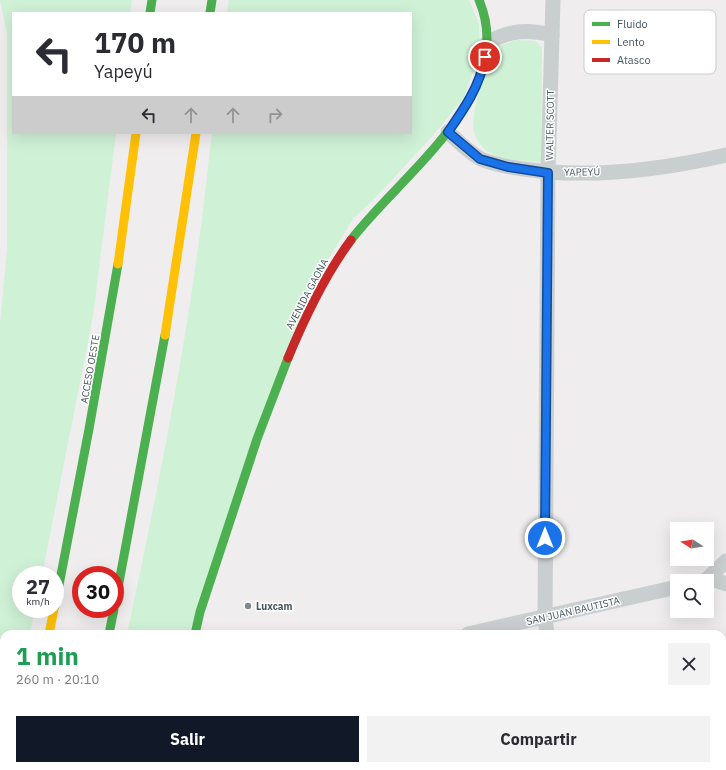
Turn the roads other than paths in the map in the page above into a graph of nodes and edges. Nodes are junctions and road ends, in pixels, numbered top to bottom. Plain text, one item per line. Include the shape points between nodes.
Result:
1 (152, 0) edge
2 (212, 0) edge
3 (479, 0) edge
4 (553, 0) edge
5 (150, 12) edge
6 (210, 12) edge
7 (552, 35) junction
8 (487, 43) junction
9 (448, 132) junction
10 (136, 134) edge
11 (196, 134) edge
12 (726, 155) edge
13 (548, 173) junction
14 (726, 562) edge
15 (63, 566) edge
16 (122, 566) edge
17 (711, 574) edge
18 (726, 579) edge
19 (714, 582) edge
20 (726, 584) edge
21 (670, 589) edge
22 (53, 618) edge
23 (112, 618) edge
24 (545, 618) junction
25 (51, 630) edge
26 (110, 630) edge
27 (196, 630) edge
28 (487, 630) edge
29 (546, 630) edge

1 - 5 main road
2 - 6 main road
3 - 8 main road, AVENIDA GAONA via 486,22
4 - 7 street, WALTER SCOTT
7 - 8 street via 533,31 502,34
7 - 13 street, WALTER SCOTT
8 - 9 main road, AVENIDA GAONA via 480,77 469,101
9 - 13 street, YAPEYÚ via 480,159 508,167
9 - 27 main road, AVENIDA GAONA via 364,222 325,280 299,331 273,395
10 - 15 main road, ACCESO OESTE via 124,231
11 - 16 main road via 161,364
12 - 13 street, YAPEYÚ via 656,168
13 - 24 street, WALTER SCOTT
14 - 17 street
14 - 18 street
19 - 20 street
21 - 24 street, SAN JUAN BAUTISTA
22 - 25 main road, ACCESO OESTE
23 - 26 main road
24 - 28 street, SAN JUAN BAUTISTA
24 - 29 street, WALTER SCOTT

